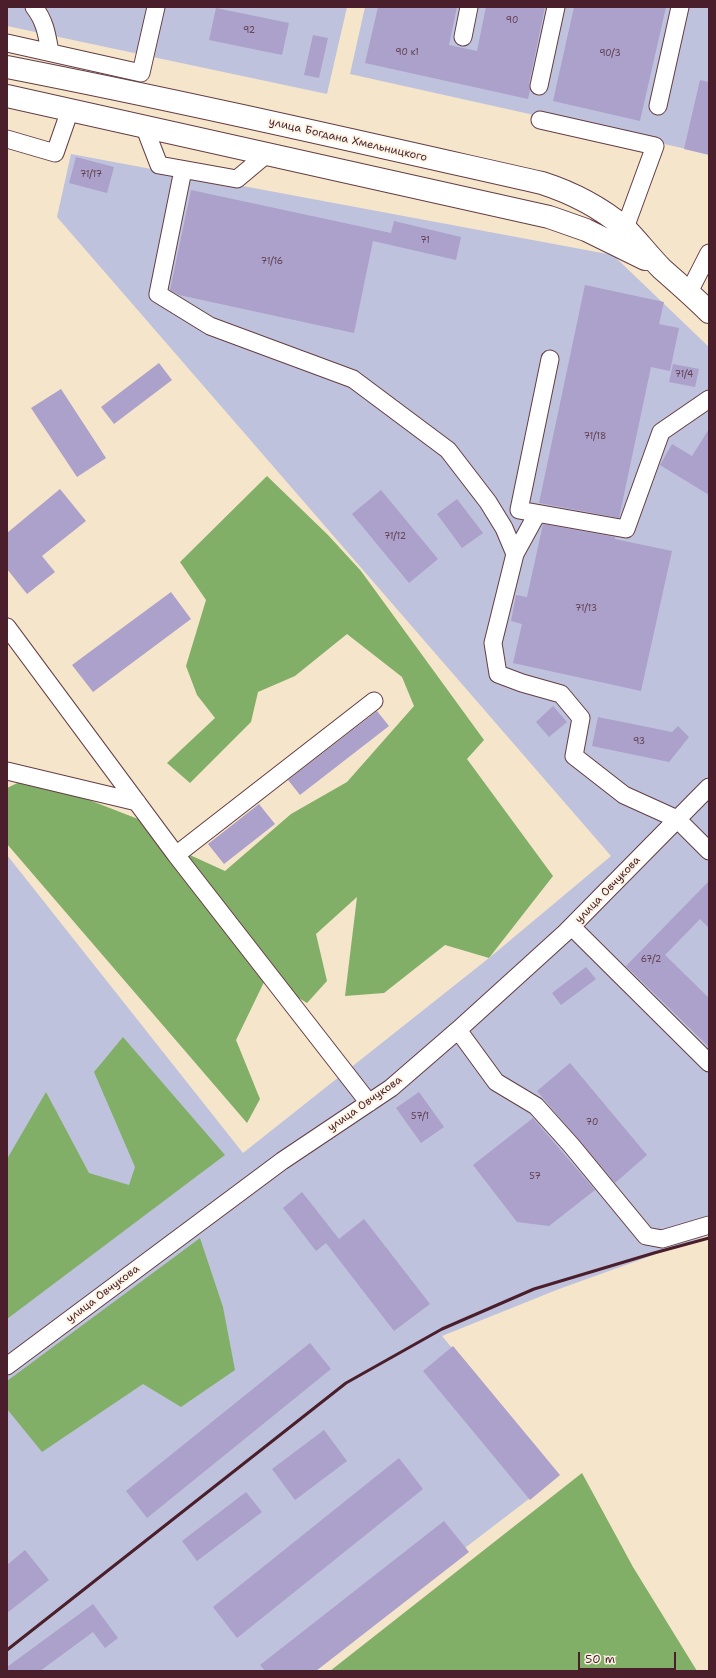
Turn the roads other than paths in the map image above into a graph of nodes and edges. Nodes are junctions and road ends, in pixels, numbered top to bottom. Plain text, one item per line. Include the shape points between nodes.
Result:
1 (34, 7) edge
2 (156, 7) edge
3 (469, 7) edge
4 (556, 7) edge
5 (680, 7) edge
6 (462, 37) dead end
7 (7, 43) edge
8 (50, 52) junction
9 (7, 67) edge
10 (539, 86) dead end
11 (7, 96) edge
12 (658, 106) dead end
13 (70, 110) junction
14 (540, 120) dead end
15 (144, 126) junction
16 (7, 139) edge
17 (268, 153) junction
18 (434, 159) junction
19 (183, 170) junction
20 (427, 189) junction
21 (625, 228) junction
22 (709, 253) edge
23 (662, 268) junction
24 (689, 292) junction
25 (709, 312) edge
26 (550, 359) dead end
27 (709, 399) edge
28 (537, 514) junction
29 (515, 554) junction
30 (7, 627) edge
31 (374, 701) dead end
32 (7, 771) edge
33 (709, 787) edge
34 (137, 802) junction
35 (677, 819) junction
36 (709, 851) edge
37 (176, 855) junction
38 (572, 927) junction
39 (458, 1030) junction
40 (709, 1063) edge
41 (369, 1103) junction
42 (709, 1225) edge
43 (7, 1366) edge

1 - 8 street via 41,16
2 - 8 street via 141,73
3 - 6 street
4 - 10 street
5 - 12 street
7 - 8 street
9 - 18 highway, улица Богдана Хмельницкого via 99,84
11 - 13 highway, улица Богдана Хмельницкого
13 - 15 highway, улица Богдана Хмельницкого
13 - 16 street via 55,152
14 - 21 street via 655,146
15 - 17 highway, улица Богдана Хмельницкого
15 - 19 street via 160,165
17 - 19 street via 238,180
17 - 20 highway, улица Богдана Хмельницкого
18 - 20 highway
18 - 21 highway, улица Богдана Хмельницкого via 542,183 568,192 588,202
19 - 29 street via 158,294 210,326 353,379 448,450 488,502 504,528
20 - 23 highway, улица Богдана Хмельницкого via 549,217 586,230
21 - 23 highway, улица Богдана Хмельницкого
22 - 24 street
23 - 24 highway, улица Богдана Хмельницкого
24 - 25 highway, улица Богдана Хмельницкого
26 - 28 street via 519,510
27 - 28 street via 661,432 626,529
28 - 29 street
29 - 35 street via 493,643 498,674 561,694 581,718 574,756 624,795
30 - 34 street
31 - 37 street
32 - 34 street
33 - 35 street, улица Овчукова
34 - 37 street
35 - 36 street
35 - 38 street, улица Овчукова
37 - 41 street
38 - 39 street, улица Овчукова
38 - 40 street
39 - 41 street, улица Овчукова via 391,1088
39 - 42 street via 496,1082 536,1106 646,1236 662,1239
41 - 43 street, улица Овчукова via 282,1161

